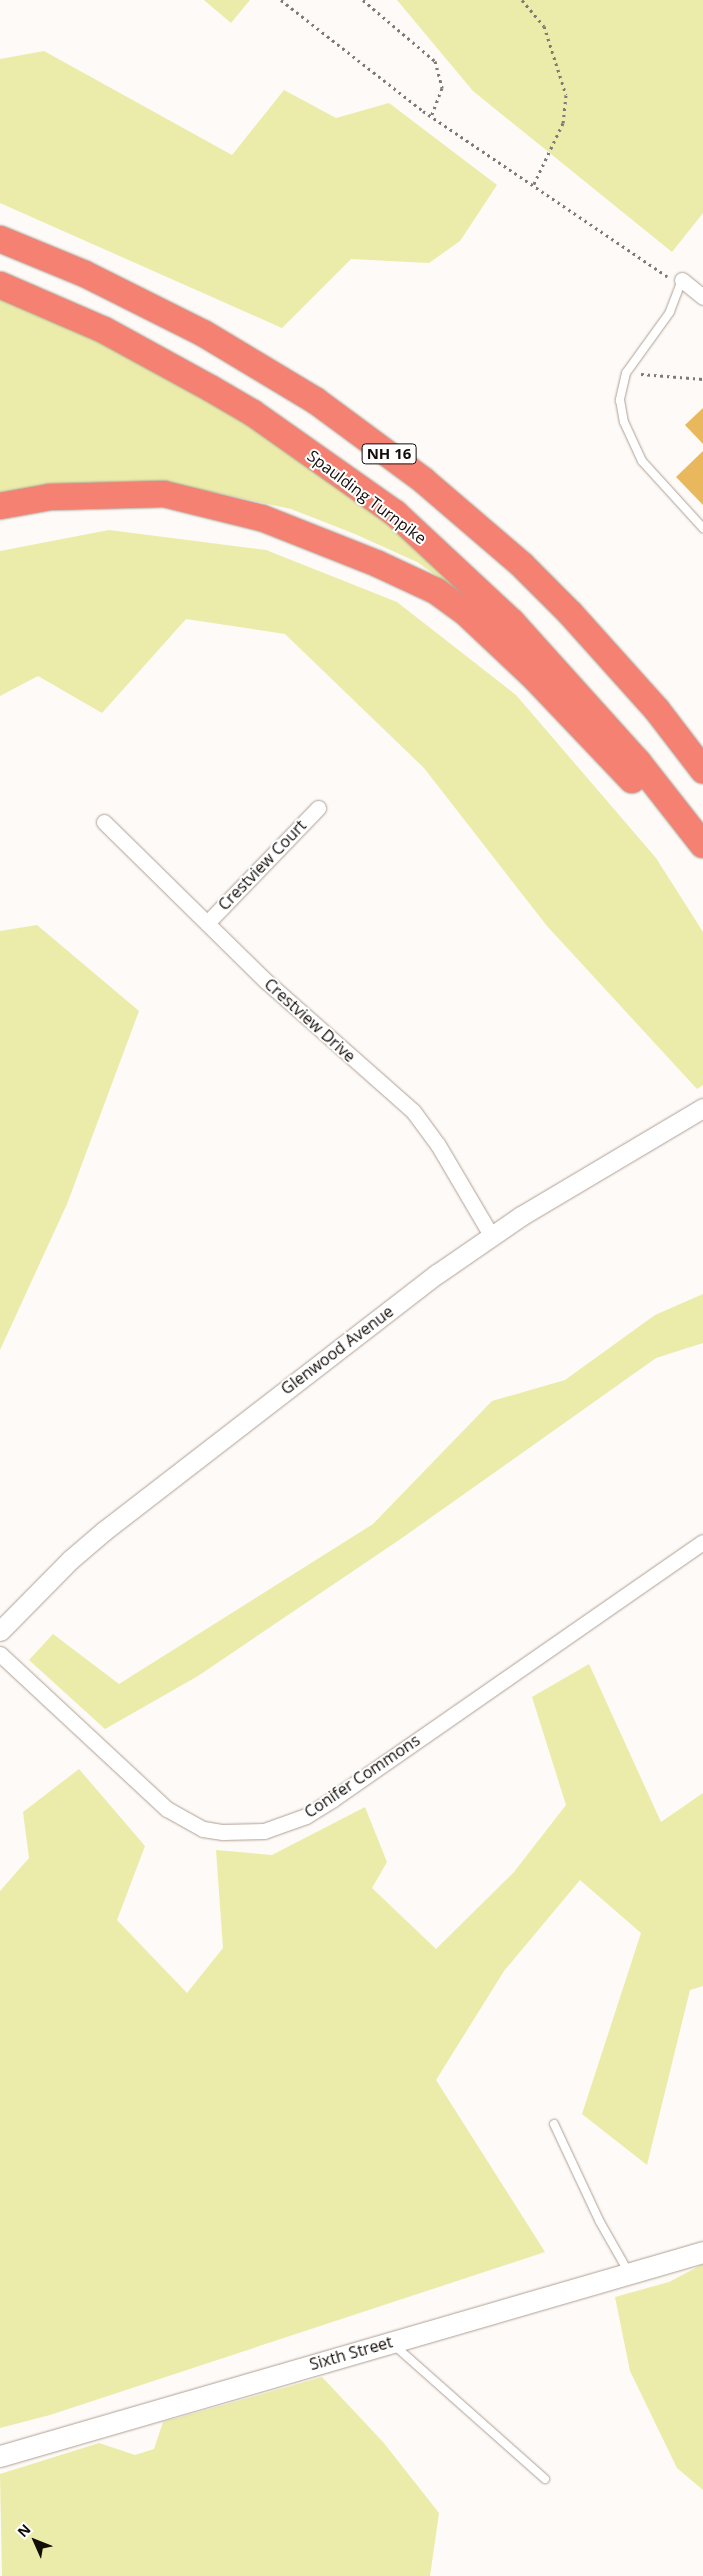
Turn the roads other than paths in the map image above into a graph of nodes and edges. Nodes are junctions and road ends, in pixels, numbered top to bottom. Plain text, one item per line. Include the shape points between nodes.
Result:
1 (0, 239) edge
2 (682, 280) joint
3 (0, 285) edge
4 (703, 296) edge
5 (0, 506) edge
6 (703, 528) edge
7 (703, 770) edge
8 (318, 808) dead end
9 (104, 822) dead end
10 (686, 822) junction
11 (703, 845) edge
12 (207, 923) junction
13 (703, 1108) edge
14 (491, 1235) junction
15 (703, 1542) edge
16 (0, 1631) edge
17 (0, 1654) edge
18 (554, 2124) dead end
19 (703, 2252) edge
20 (628, 2271) junction
21 (390, 2342) junction
22 (0, 2456) edge
23 (545, 2479) dead end

1 - 7 highway, NH 16 via 85,274 203,333 316,401 370,439 424,480 522,565 611,657
2 - 4 street
2 - 6 lane via 670,312 626,373 620,400 632,444 642,461
3 - 10 highway, Spaulding Turnpike / NH 16 via 104,330 217,392 253,413 394,513 512,622 588,704
5 - 10 highway via 50,497 164,494 262,518 378,564 436,591 464,611 534,677 643,792
8 - 12 street, Crestview Court
9 - 12 street, Crestview Drive
10 - 11 highway, Spaulding Turnpike / NH 16
12 - 14 street, Crestview Drive via 331,1041 412,1111 438,1145
13 - 14 street, Glenwood Avenue
14 - 16 street, Glenwood Avenue via 321,1361 104,1531 70,1560
15 - 17 street, Conifer Commons via 333,1799 298,1819 264,1831 203,1829 167,1810
18 - 20 lane via 600,2222
19 - 20 main road, Sixth Street
20 - 21 main road, Sixth Street
21 - 22 main road, Sixth Street
21 - 23 lane

